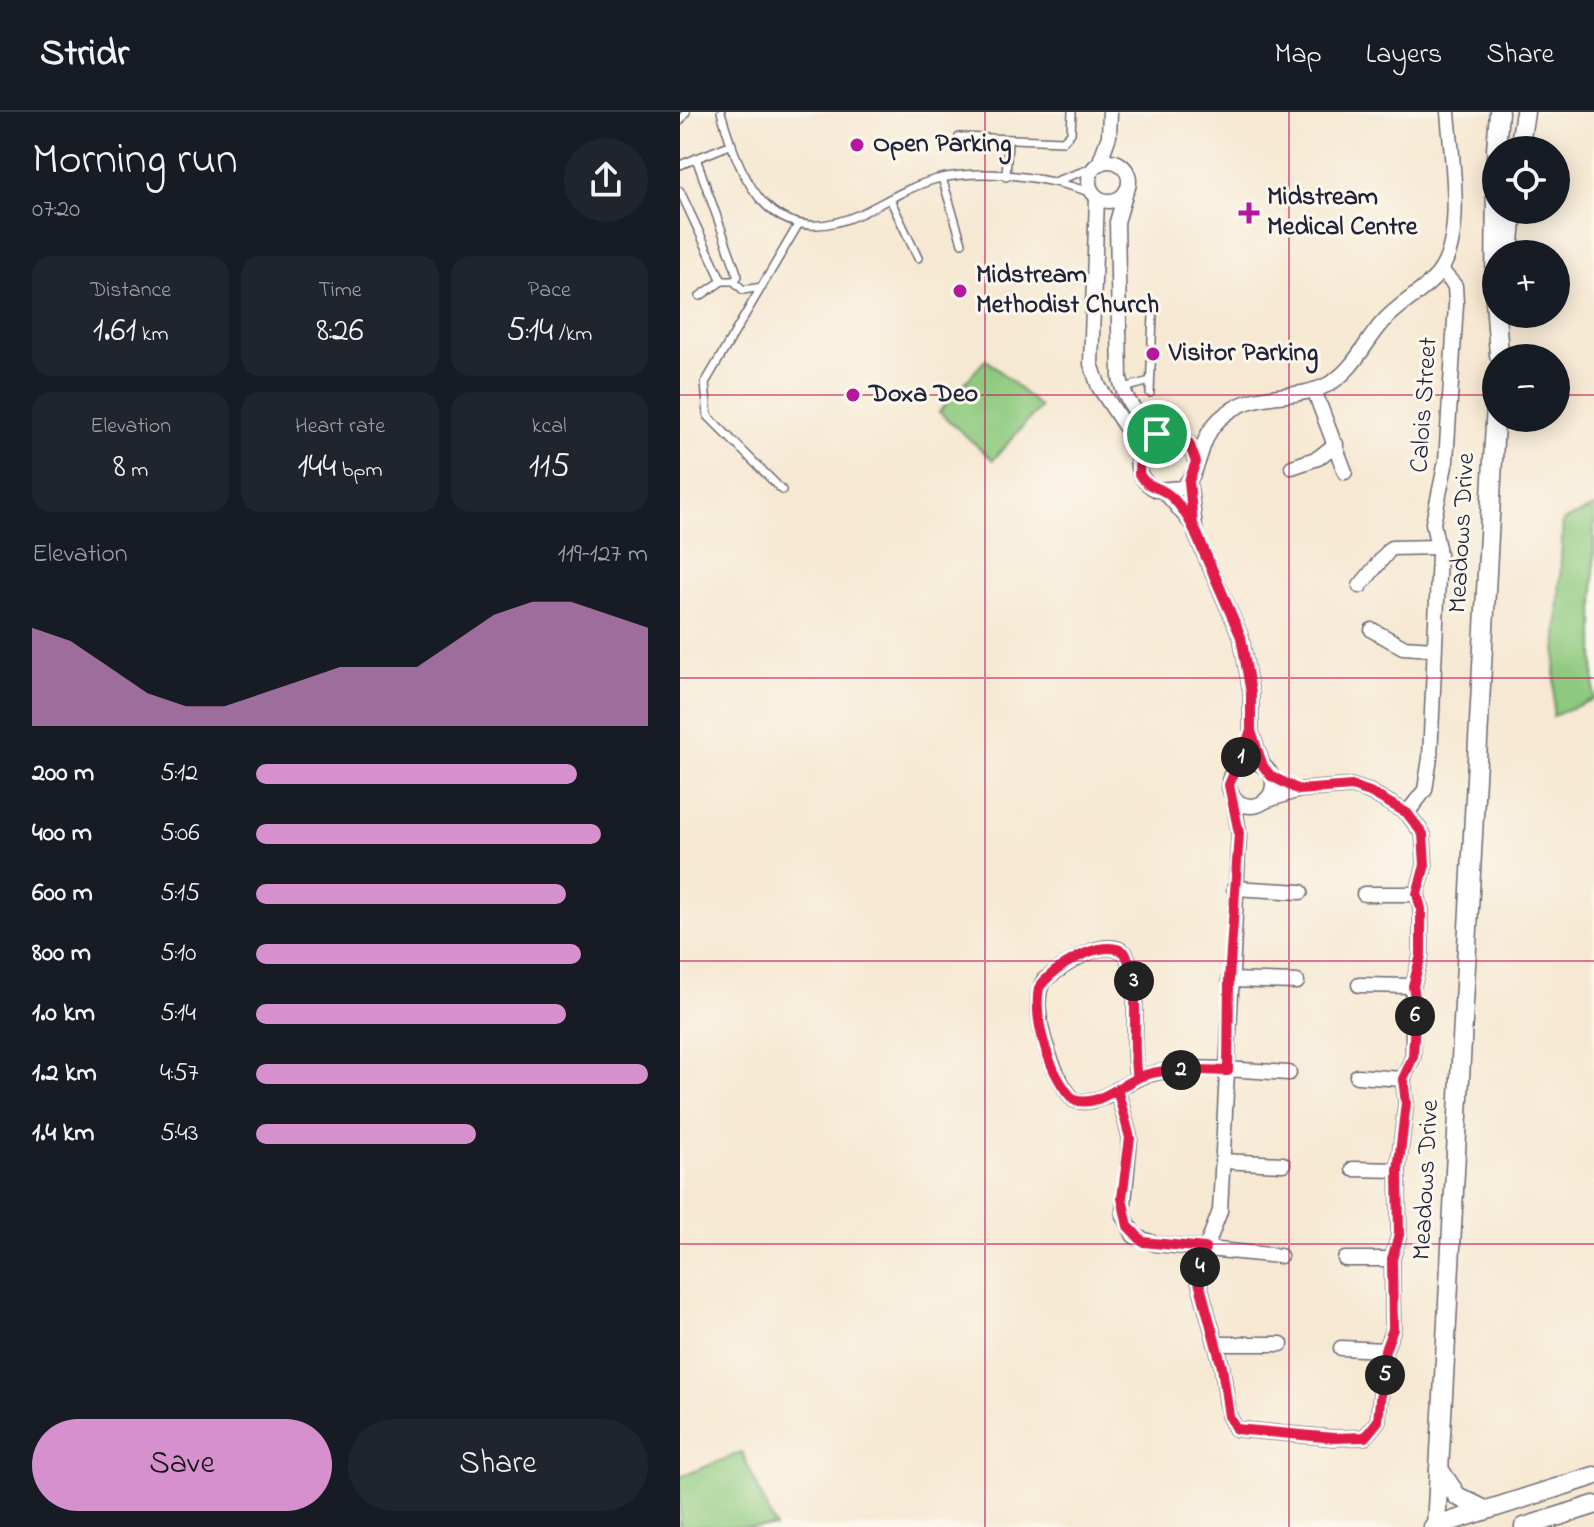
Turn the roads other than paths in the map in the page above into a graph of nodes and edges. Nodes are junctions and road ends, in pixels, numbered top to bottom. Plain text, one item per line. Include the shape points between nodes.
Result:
1 (686, 112) edge
2 (721, 112) edge
3 (1072, 112) edge
4 (1110, 112) edge
5 (1448, 112) edge
6 (1499, 112) edge
7 (1523, 112) edge
8 (680, 121) edge
9 (1109, 136) junction
10 (1497, 136) edge
11 (1520, 136) edge
12 (959, 137) dead end
13 (1008, 141) junction
14 (732, 144) junction
15 (696, 158) junction
16 (680, 165) edge
17 (1097, 165) junction
18 (1122, 165) junction
19 (1006, 177) junction
20 (942, 178) junction
21 (1056, 181) junction
22 (680, 191) edge
23 (1125, 195) junction
24 (1095, 196) junction
25 (890, 199) junction
26 (1496, 224) edge
27 (798, 225) junction
28 (962, 243) dead end
29 (918, 258) dead end
30 (1441, 270) junction
31 (722, 281) junction
32 (734, 281) junction
33 (762, 287) junction
34 (700, 296) dead end
35 (1153, 314) dead end
36 (1498, 344) edge
37 (1150, 381) junction
38 (1122, 388) junction
39 (1314, 390) junction
40 (1150, 393) dead end
41 (1208, 428) junction
42 (1495, 432) edge
43 (1157, 434) junction
44 (1174, 434) junction
45 (1336, 444) junction
46 (1140, 449) junction
47 (1196, 462) junction
48 (1292, 467) dead end
49 (1345, 472) dead end
50 (1189, 481) junction
51 (782, 490) dead end
52 (1165, 492) junction
53 (1193, 524) junction
54 (1438, 547) junction
55 (1360, 586) dead end
56 (1372, 630) dead end
57 (1434, 649) junction
58 (1251, 731) junction
59 (1237, 766) junction
60 (1267, 771) junction
61 (1299, 790) junction
62 (1233, 798) junction
63 (1262, 803) junction
64 (1407, 813) junction
65 (1239, 833) junction
66 (1234, 888) junction
67 (1301, 892) dead end
68 (1364, 894) dead end
69 (1417, 894) junction
70 (1229, 980) junction
71 (1297, 982) dead end
72 (1359, 985) dead end
73 (1413, 986) junction
74 (1228, 1071) junction
75 (1289, 1073) dead end
76 (1357, 1076) dead end
77 (1137, 1078) junction
78 (1403, 1079) junction
79 (1117, 1089) junction
80 (1222, 1161) junction
81 (1283, 1164) dead end
82 (1353, 1169) dead end
83 (1398, 1170) junction
84 (1205, 1248) junction
85 (1280, 1256) dead end
86 (1345, 1259) dead end
87 (1392, 1259) junction
88 (1216, 1344) junction
89 (1281, 1344) dead end
90 (1341, 1348) dead end
91 (1385, 1350) junction
92 (1439, 1469) junction
93 (1594, 1476) edge
94 (1594, 1505) edge
95 (1485, 1510) junction
96 (1435, 1527) edge
97 (1524, 1527) edge

1 - 8 lane
2 - 14 lane
3 - 13 lane via 1071,133 1063,141
4 - 9 street
5 - 30 street via 1454,228
6 - 10 street
7 - 11 street
9 - 17 street
9 - 18 street
12 - 13 lane
13 - 19 lane
14 - 15 lane
14 - 27 lane via 765,207
15 - 16 lane
15 - 32 lane via 738,271
17 - 18 street
17 - 21 lane
17 - 24 street via 1089,177
18 - 23 street via 1130,182
19 - 20 lane
19 - 21 lane
20 - 25 lane
20 - 28 lane
21 - 24 lane
22 - 31 lane
23 - 24 street via 1115,201
23 - 38 street via 1117,222
24 - 46 street via 1091,364 1099,387
25 - 27 lane via 836,222
25 - 29 lane
26 - 36 street
27 - 33 lane
30 - 39 street via 1386,319 1342,375
30 - 54 street, Calois Street via 1456,296 1446,461 1433,523
31 - 32 lane
31 - 34 lane
32 - 33 lane via 743,290
33 - 51 lane via 705,383 704,396 708,416
35 - 37 lane
37 - 38 lane
37 - 40 lane
38 - 43 street via 1132,409
39 - 41 street via 1248,402
39 - 45 street
41 - 44 street
41 - 47 street
42 - 92 street, Meadows Drive
43 - 44 street
43 - 46 street
44 - 47 street via 1189,443
45 - 48 street via 1318,458
45 - 49 street
46 - 52 street via 1139,474 1149,487
47 - 50 street
50 - 52 street
50 - 53 street
52 - 53 street
53 - 58 street via 1241,637 1251,693
54 - 55 street via 1391,548
54 - 57 street, Calois Street
56 - 57 street via 1403,647
57 - 64 street, Calois Street via 1429,775 1425,790
58 - 59 street
58 - 60 street
59 - 60 street via 1251,762
59 - 62 street via 1229,785
60 - 61 street
60 - 63 street via 1272,788
61 - 63 street
61 - 64 street via 1352,786
62 - 63 street via 1245,805
62 - 65 street
63 - 65 street
64 - 69 street via 1417,822 1425,849
65 - 66 street
66 - 67 street
66 - 70 street
68 - 69 street
69 - 73 street via 1421,955
70 - 71 street
70 - 74 street
72 - 73 street
73 - 78 street via 1413,1057
74 - 75 street
74 - 77 street via 1174,1070
74 - 80 street
76 - 78 street
77 - 79 street
77 - 79 street via 1132,1045 1134,973 1119,949 1098,949 1044,980 1038,1009 1061,1085 1074,1100 1092,1102
78 - 83 street via 1406,1103
79 - 84 street via 1130,1138 1122,1198 1128,1226 1143,1242
80 - 81 street
80 - 84 street via 1220,1211
82 - 83 street
83 - 87 street via 1399,1235
84 - 85 street
84 - 88 street via 1199,1282
86 - 87 street
87 - 91 street via 1393,1329
88 - 89 street
88 - 91 street via 1236,1429 1334,1438 1369,1435 1378,1421
90 - 91 street
92 - 95 street via 1457,1496
92 - 96 street, Meadows Drive
93 - 95 street
94 - 97 street
95 - 96 street

